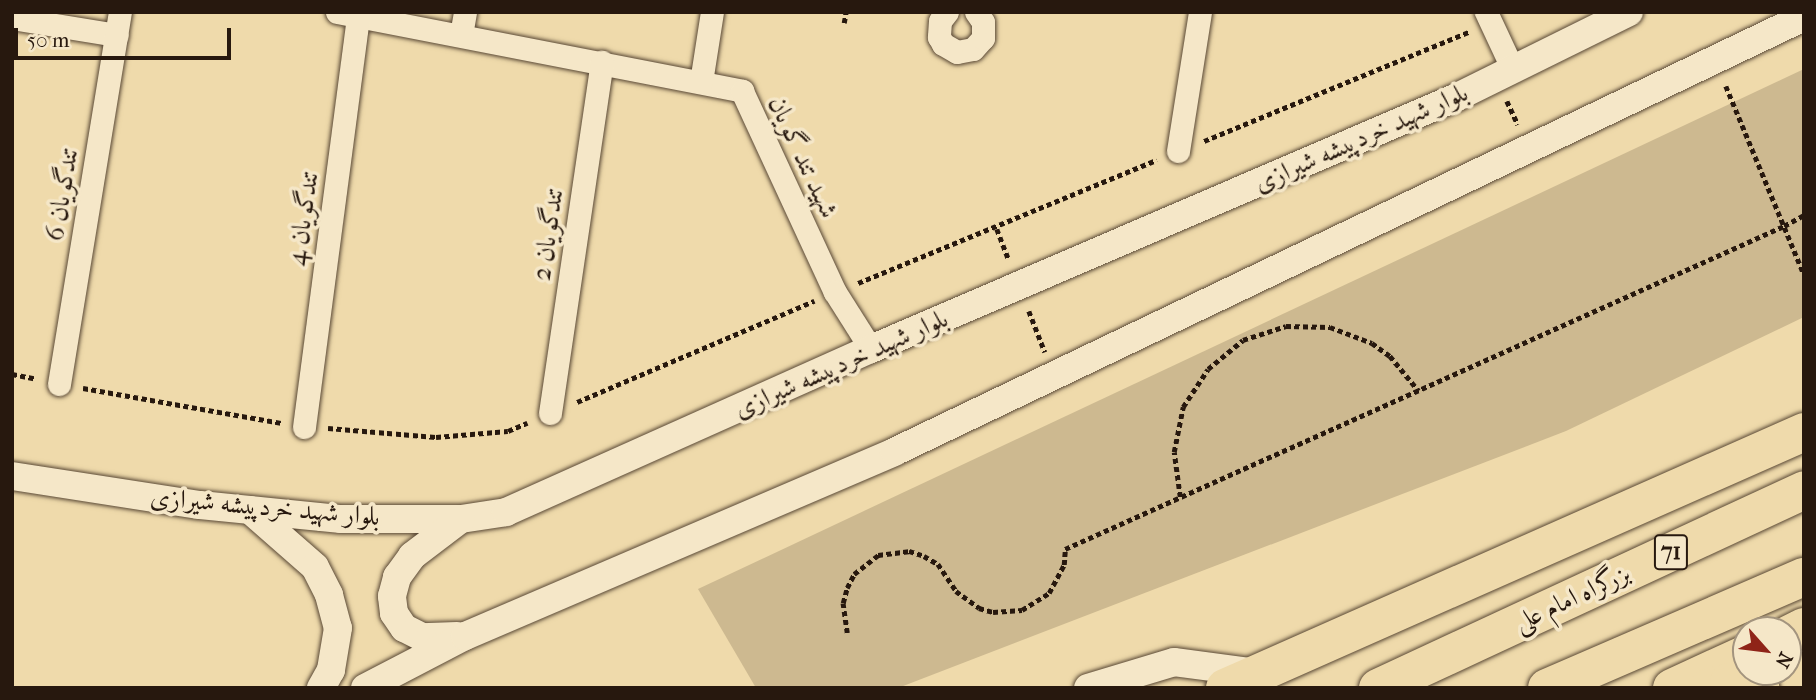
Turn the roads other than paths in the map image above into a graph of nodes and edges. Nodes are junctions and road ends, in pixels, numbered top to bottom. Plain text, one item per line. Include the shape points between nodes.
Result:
1 (465, 12) edge
2 (712, 12) edge
3 (947, 12) edge
4 (976, 12) edge
5 (1200, 12) edge
6 (1629, 12) edge
7 (348, 14) edge
8 (1488, 17) edge
9 (1804, 17) edge
10 (12, 18) edge
11 (118, 23) edge
12 (461, 35) junction
13 (602, 62) junction
14 (1505, 74) junction
15 (701, 82) junction
16 (1178, 151) road end
17 (871, 349) junction
18 (59, 384) road end
19 (550, 413) road end
20 (304, 427) road end
21 (1804, 432) edge
22 (12, 476) edge
23 (1804, 491) edge
24 (250, 510) junction
25 (461, 519) junction
26 (1804, 577) edge
27 (465, 636) junction
28 (1732, 660) edge
29 (1242, 680) edge
30 (321, 688) edge
31 (365, 688) edge
32 (1088, 688) edge
33 (1378, 688) edge
34 (1547, 688) edge
35 (1672, 688) edge
36 (1708, 688) edge
37 (1760, 688) edge

1 - 12 street
2 - 15 street
3 - 4 street via 940,22 939,37 957,52 973,50 983,38
5 - 16 street
6 - 14 street, بلوار شهید خردپیشه شیرازی
7 - 12 street, شهید تند گویان
7 - 20 street, تندگویان 4
8 - 14 street
9 - 27 street via 894,452
10 - 11 street
11 - 18 street, تندگویان 6
12 - 13 street, شهید تند گویان
13 - 15 street, شهید تند گویان
13 - 19 street, تندگویان 2
14 - 17 street, بلوار شهید خردپیشه شیرازی
15 - 17 street, شهید تند گویان via 742,91 835,292
17 - 25 street, بلوار شهید خردپیشه شیرازی via 506,512
21 - 29 highway
22 - 24 street, بلوار شهید خردپیشه شیرازی
23 - 33 highway, بزرگراه امام علی / 71
24 - 25 street, بلوار شهید خردپیشه شیرازی via 341,519
24 - 30 street via 315,567 329,595 338,628 331,670
25 - 27 street via 412,556 397,577 392,596 394,613 404,628 422,636
26 - 34 highway
27 - 31 street
28 - 35 highway
29 - 32 street via 1174,662
36 - 37 highway via 1729,682

